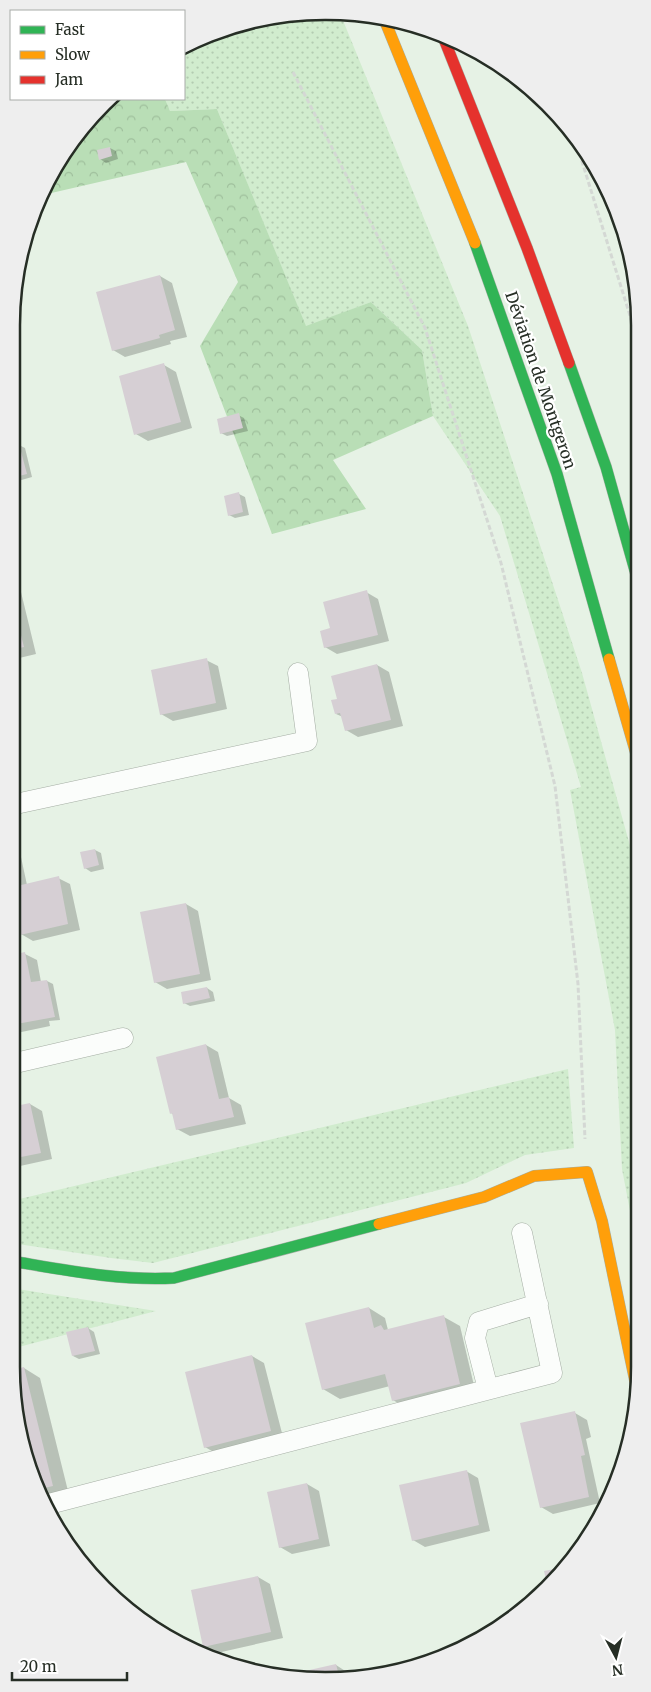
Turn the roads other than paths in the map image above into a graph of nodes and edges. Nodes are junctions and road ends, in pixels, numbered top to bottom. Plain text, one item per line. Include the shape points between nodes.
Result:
1 (387, 26) edge
2 (446, 45) edge
3 (631, 557) edge
4 (298, 673) dead end
5 (631, 735) edge
6 (20, 803) edge
7 (123, 1038) dead end
8 (20, 1062) edge
9 (522, 1233) dead end
10 (20, 1262) edge
11 (538, 1304) junction
12 (631, 1361) edge
13 (488, 1389) junction
14 (53, 1503) edge

1 - 5 main road, Déviation de Montgeron via 485,267 557,474
2 - 3 main road, Déviation de Montgeron via 527,248 599,449
4 - 6 lane via 307,741
7 - 8 lane
9 - 11 lane
10 - 12 main road via 127,1279 174,1278 484,1197 534,1176 587,1172 602,1221
11 - 13 lane via 479,1322 475,1338
11 - 13 lane via 552,1373
13 - 14 lane

